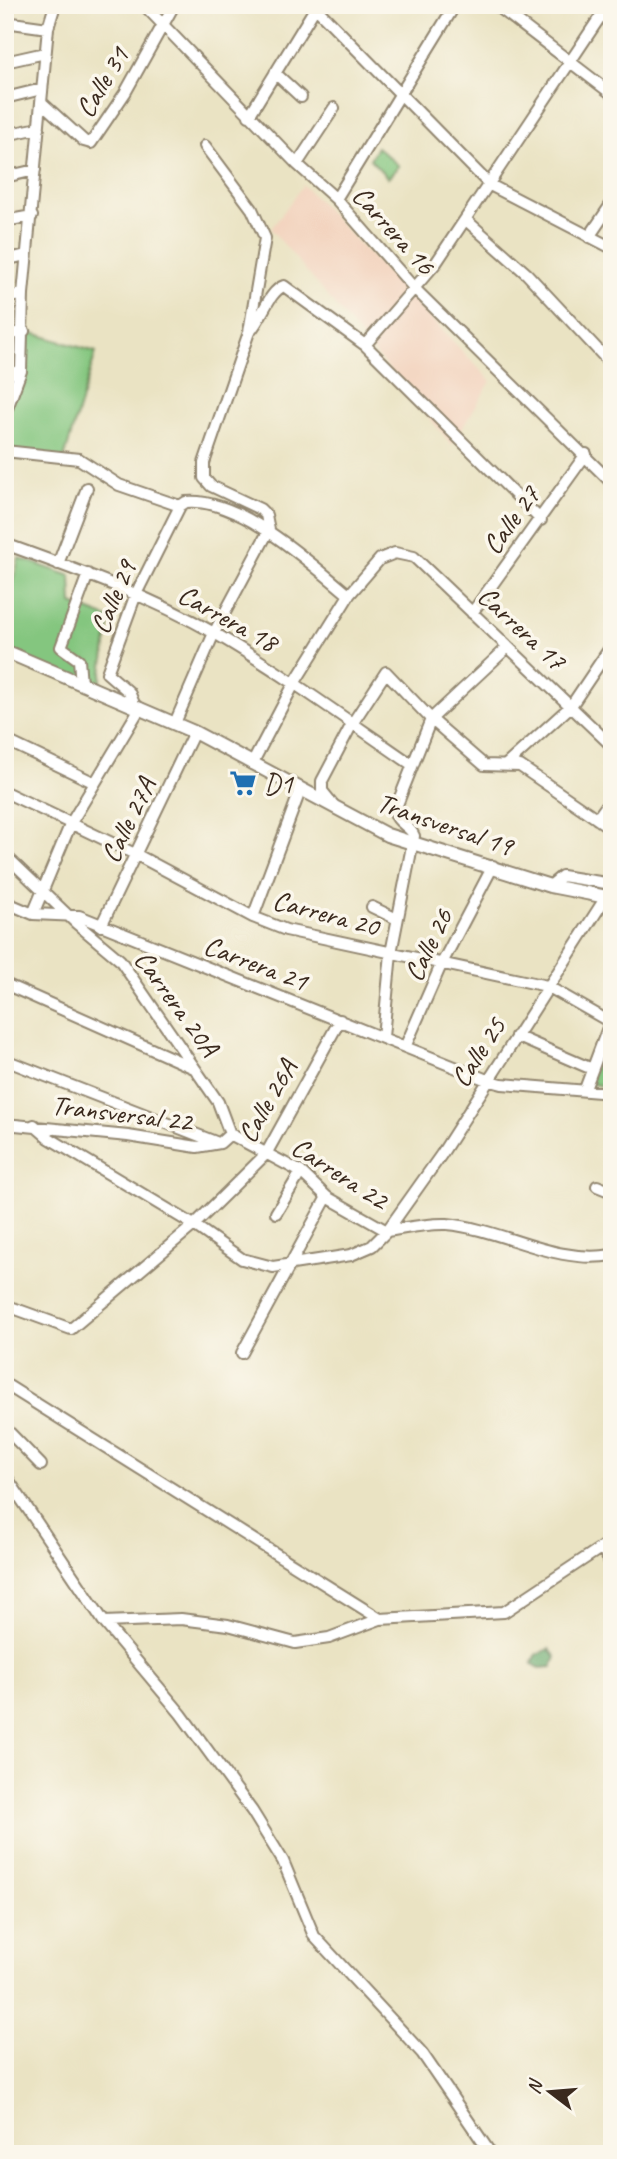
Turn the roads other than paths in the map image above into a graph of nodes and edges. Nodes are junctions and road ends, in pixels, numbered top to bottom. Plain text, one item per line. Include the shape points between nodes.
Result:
1 (55, 5) edge
2 (144, 5) edge
3 (174, 5) edge
4 (455, 5) edge
5 (496, 5) edge
6 (315, 6) edge
7 (605, 9) edge
8 (5, 22) edge
9 (612, 23) edge
10 (164, 24) junction
11 (48, 28) junction
12 (46, 53) junction
13 (5, 62) edge
14 (570, 64) junction
15 (275, 73) junction
16 (42, 89) junction
17 (402, 93) junction
18 (612, 94) edge
19 (301, 97) dead end
20 (5, 98) edge
21 (41, 102) junction
22 (334, 108) dead end
23 (250, 116) junction
24 (39, 128) junction
25 (5, 135) edge
26 (205, 146) dead end
27 (297, 164) junction
28 (35, 170) junction
29 (5, 177) edge
30 (490, 185) junction
31 (336, 199) junction
32 (612, 203) edge
33 (32, 216) junction
34 (466, 220) junction
35 (5, 222) edge
36 (589, 237) junction
37 (612, 248) edge
38 (26, 255) junction
39 (5, 260) edge
40 (415, 289) junction
41 (23, 294) junction
42 (5, 298) edge
43 (24, 331) junction
44 (249, 332) junction
45 (5, 336) edge
46 (365, 345) junction
47 (612, 365) edge
48 (21, 371) junction
49 (5, 374) edge
50 (5, 414) edge
51 (5, 451) edge
52 (586, 454) junction
53 (612, 483) edge
54 (87, 488) dead end
55 (183, 504) junction
56 (541, 520) junction
57 (269, 530) junction
58 (5, 544) edge
59 (58, 564) junction
60 (88, 575) junction
61 (136, 594) junction
62 (349, 595) junction
63 (472, 612) junction
64 (214, 633) junction
65 (612, 645) edge
66 (508, 647) junction
67 (5, 650) edge
68 (295, 682) junction
69 (81, 684) junction
70 (571, 706) junction
71 (138, 707) junction
72 (431, 719) junction
73 (175, 723) junction
74 (352, 724) junction
75 (194, 732) junction
76 (5, 740) edge
77 (612, 746) edge
78 (252, 764) junction
79 (411, 764) junction
80 (507, 764) junction
81 (95, 783) junction
82 (300, 791) junction
83 (5, 792) edge
84 (612, 798) edge
85 (339, 812) junction
86 (597, 818) junction
87 (71, 823) junction
88 (612, 829) edge
89 (413, 844) junction
90 (5, 855) edge
91 (137, 855) junction
92 (493, 866) junction
93 (612, 884) edge
94 (550, 886) junction
95 (43, 891) junction
96 (609, 898) edge
97 (5, 902) edge
98 (372, 907) dead end
99 (33, 914) junction
100 (69, 916) junction
101 (253, 917) junction
102 (397, 919) junction
103 (101, 926) junction
104 (391, 953) junction
105 (442, 965) junction
106 (5, 984) edge
107 (547, 986) junction
108 (340, 1020) junction
109 (611, 1020) edge
110 (516, 1036) junction
111 (383, 1037) junction
112 (406, 1045) junction
113 (5, 1060) edge
114 (197, 1069) junction
115 (592, 1069) junction
116 (486, 1080) junction
117 (585, 1089) junction
118 (612, 1093) edge
119 (5, 1124) edge
120 (34, 1125) junction
121 (230, 1134) junction
122 (220, 1143) junction
123 (266, 1154) junction
124 (301, 1172) junction
125 (597, 1186) dead end
126 (612, 1192) edge
127 (327, 1196) junction
128 (276, 1213) dead end
129 (194, 1226) junction
130 (387, 1231) junction
131 (612, 1255) edge
132 (289, 1266) junction
133 (5, 1305) edge
134 (242, 1353) dead end
135 (5, 1384) edge
136 (5, 1428) edge
137 (41, 1465) dead end
138 (5, 1475) edge
139 (607, 1545) edge
140 (612, 1566) edge
141 (380, 1619) junction
142 (104, 1622) junction
143 (491, 2154) edge

1 - 11 street, Calle 31
2 - 10 street, Carrera 16
3 - 10 street, Calle 31
4 - 17 street
5 - 14 street
6 - 15 street
6 - 17 street
7 - 9 street
7 - 14 street
8 - 11 street
10 - 21 street, Calle 31 via 94,140 88,143
10 - 23 street, Carrera 16
11 - 12 street, Calle 31
12 - 13 street
12 - 16 street, Calle 31
14 - 18 street
14 - 30 street
15 - 19 street
15 - 23 street
16 - 20 street
16 - 21 street, Calle 31
17 - 30 street
17 - 31 street
21 - 24 street, Calle 31
22 - 27 street
23 - 27 street, Carrera 16
24 - 25 street
24 - 28 street, Calle 31
26 - 44 street via 252,209 265,238
27 - 31 street, Carrera 16
28 - 29 street
28 - 33 street, Calle 31
30 - 34 street
30 - 36 street
31 - 40 street, Carrera 16
32 - 36 street
33 - 35 street
33 - 38 street, Calle 31
34 - 40 street
34 - 47 street via 527,274
36 - 37 street
38 - 39 street
38 - 41 street, Calle 31
40 - 46 street
40 - 52 street, Carrera 16
41 - 42 street
41 - 43 street, Calle 31
43 - 45 street
43 - 48 street, Calle 31
44 - 46 street via 273,293 284,286
44 - 57 street via 204,463 204,478 211,486 260,509 266,514
46 - 56 street
48 - 49 street
48 - 50 street, Calle 31
51 - 55 street via 79,460 119,485
52 - 53 street, Carrera 16
52 - 56 street, Calle 27
54 - 59 street
55 - 57 street via 224,510
55 - 61 street, Calle 29
56 - 63 street, Calle 27
57 - 62 street
57 - 64 street
58 - 59 street, Carrera 18
59 - 60 street, Carrera 18
60 - 61 street, Carrera 18
60 - 69 street via 61,649 79,660
61 - 64 street, Carrera 18
61 - 71 street, Calle 29 via 107,673
62 - 63 street, Carrera 17 via 380,559 395,553 414,557
62 - 68 street
63 - 66 street, Carrera 17
64 - 68 street, Carrera 18
64 - 73 street
65 - 70 street
66 - 70 street, Carrera 17
66 - 72 street
67 - 69 main road, Transversal 19
68 - 74 street, Carrera 18
68 - 78 street
69 - 71 main road, Transversal 19
70 - 77 street, Carrera 17
70 - 80 street
71 - 73 main road, Transversal 19
71 - 81 street
72 - 74 street via 386,672
72 - 79 street
72 - 80 street via 484,765
73 - 75 main road, Transversal 19
74 - 79 street, Carrera 18
74 - 85 street via 322,781 322,790
75 - 78 main road, Transversal 19
75 - 91 street, Calle 27A
76 - 81 street
78 - 82 main road, Transversal 19
79 - 89 street via 395,814 412,830
80 - 86 street via 533,773
81 - 87 street
82 - 85 main road, Transversal 19
82 - 101 street
83 - 87 street, Carrera 20
84 - 86 street
85 - 89 main road, Transversal 19
86 - 88 street
87 - 91 street, Carrera 20
87 - 95 street
89 - 92 main road, Transversal 19
89 - 102 street
90 - 95 street, Carrera 20A
91 - 101 street, Carrera 20
91 - 103 street, Calle 27A
92 - 94 main road, Transversal 19
92 - 105 street, Calle 26
93 - 94 street via 562,876
94 - 96 main road, Transversal 19
95 - 99 street
95 - 100 street, Carrera 20A
96 - 107 street, Calle 25
97 - 99 street, Carrera 21
98 - 102 street
99 - 100 street, Carrera 21
100 - 103 street, Carrera 21
100 - 114 street, Carrera 20A via 120,960
101 - 104 street, Carrera 20 via 286,930
102 - 104 street
103 - 108 street, Carrera 21
104 - 105 street, Carrera 20
104 - 111 street
105 - 107 street, Carrera 20
105 - 112 street, Calle 26
106 - 114 street
107 - 109 street, Carrera 20
107 - 110 street, Calle 25
108 - 111 street, Carrera 21
108 - 123 street, Calle 26A
109 - 115 street
110 - 115 street
110 - 116 street, Calle 25
111 - 112 street, Carrera 21
112 - 116 street, Carrera 21
113 - 122 street
114 - 121 street, Carrera 20A via 218,1102
115 - 117 street
116 - 117 street, Carrera 21
116 - 130 street, Calle 25
117 - 118 street, Carrera 21
119 - 120 street, Transversal 22
120 - 122 street, Transversal 22 via 197,1147
120 - 129 street
121 - 122 street, Transversal 22
121 - 123 street, Carrera 22
123 - 124 street, Carrera 22
123 - 129 street, Calle 26A
124 - 127 street, Carrera 22
124 - 128 street
125 - 126 street
127 - 130 street, Carrera 22
127 - 132 street
129 - 132 street via 242,1259
129 - 133 street, Calle 26A via 71,1329
130 - 131 street via 448,1224 564,1255
130 - 132 street via 351,1255
132 - 134 street
135 - 141 street
136 - 137 street
138 - 142 street
139 - 140 street
139 - 141 street via 504,1612
141 - 142 street via 329,1638 295,1643 181,1619
142 - 143 street via 181,1714 252,1811 284,1861 314,1936 422,2053

